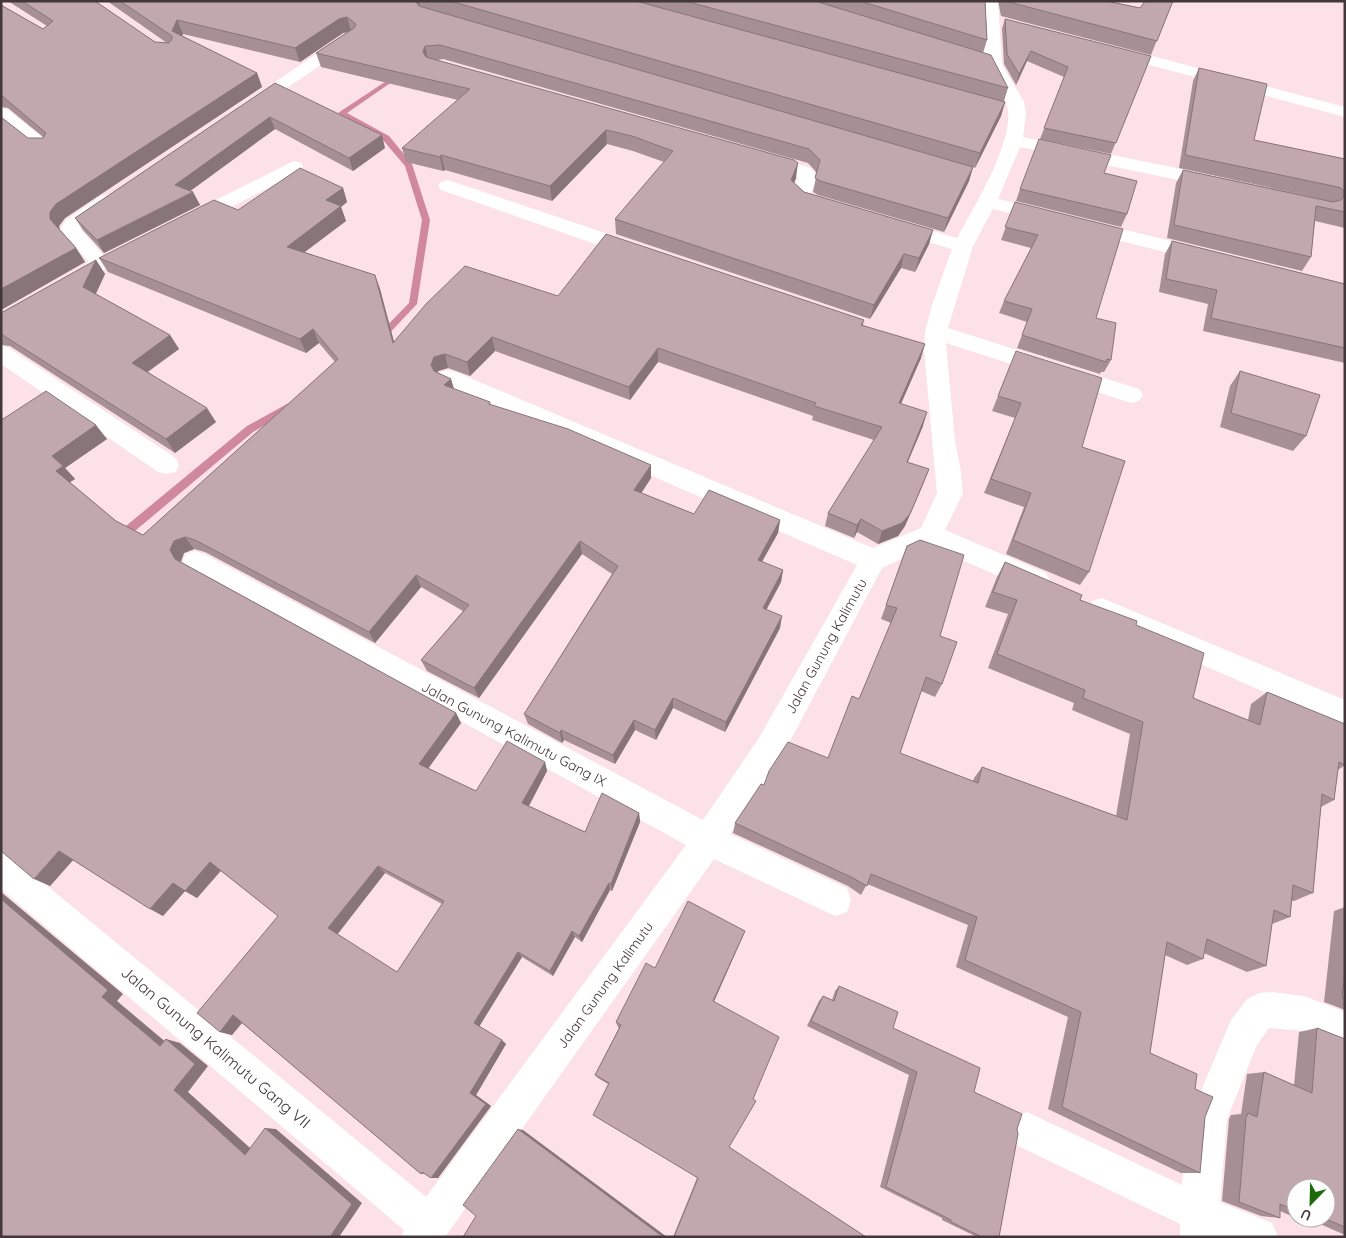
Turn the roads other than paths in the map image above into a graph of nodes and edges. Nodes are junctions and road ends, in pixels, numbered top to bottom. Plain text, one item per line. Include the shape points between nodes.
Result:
1 (991, 10) edge
2 (350, 38) edge
3 (1101, 48) edge
4 (1345, 112) edge
5 (1, 113) edge
6 (237, 114) edge
7 (1014, 140) junction
8 (44, 147) edge
9 (743, 153) edge
10 (294, 167) dead end
11 (448, 186) dead end
12 (1231, 186) edge
13 (124, 189) edge
14 (987, 202) junction
15 (848, 212) edge
16 (877, 221) edge
17 (172, 229) edge
18 (963, 246) junction
19 (120, 256) edge
20 (657, 257) edge
21 (1219, 259) edge
22 (929, 342) junction
23 (1, 353) edge
24 (448, 378) edge
25 (1131, 395) dead end
26 (167, 466) dead end
27 (930, 535) junction
28 (873, 560) junction
29 (194, 562) dead end
30 (1345, 714) edge
31 (708, 840) junction
32 (1, 868) edge
33 (836, 900) dead end
34 (1345, 1031) edge
35 (1027, 1131) dead end
36 (1200, 1225) edge
37 (425, 1231) edge
38 (1258, 1237) edge

1 - 7 street via 986,62 1015,102 1007,111
2 - 6 street
3 - 4 street
5 - 8 street
7 - 12 street
7 - 14 street via 985,179
9 - 15 street via 804,172 808,176 801,192 804,198
10 - 17 street
11 - 20 street
13 - 19 street via 71,227 71,232 99,262 86,274
14 - 18 street
14 - 21 street
16 - 18 street
18 - 22 street
22 - 25 street
22 - 27 street via 950,493
23 - 26 street
24 - 28 street
27 - 28 street
27 - 30 street
28 - 31 street, Jalan Gunung Kalimutu via 770,748
29 - 31 street, Jalan Gunung Kalimutu Gang IX
31 - 33 street, Jalan Gunung Kalimutu Gang IX
31 - 37 street, Jalan Gunung Kalimutu
32 - 37 street, Jalan Gunung Kalimutu Gang VII
34 - 36 street via 1308,1014 1282,1008 1259,1011 1244,1033 1208,1119
35 - 36 street
36 - 38 street

